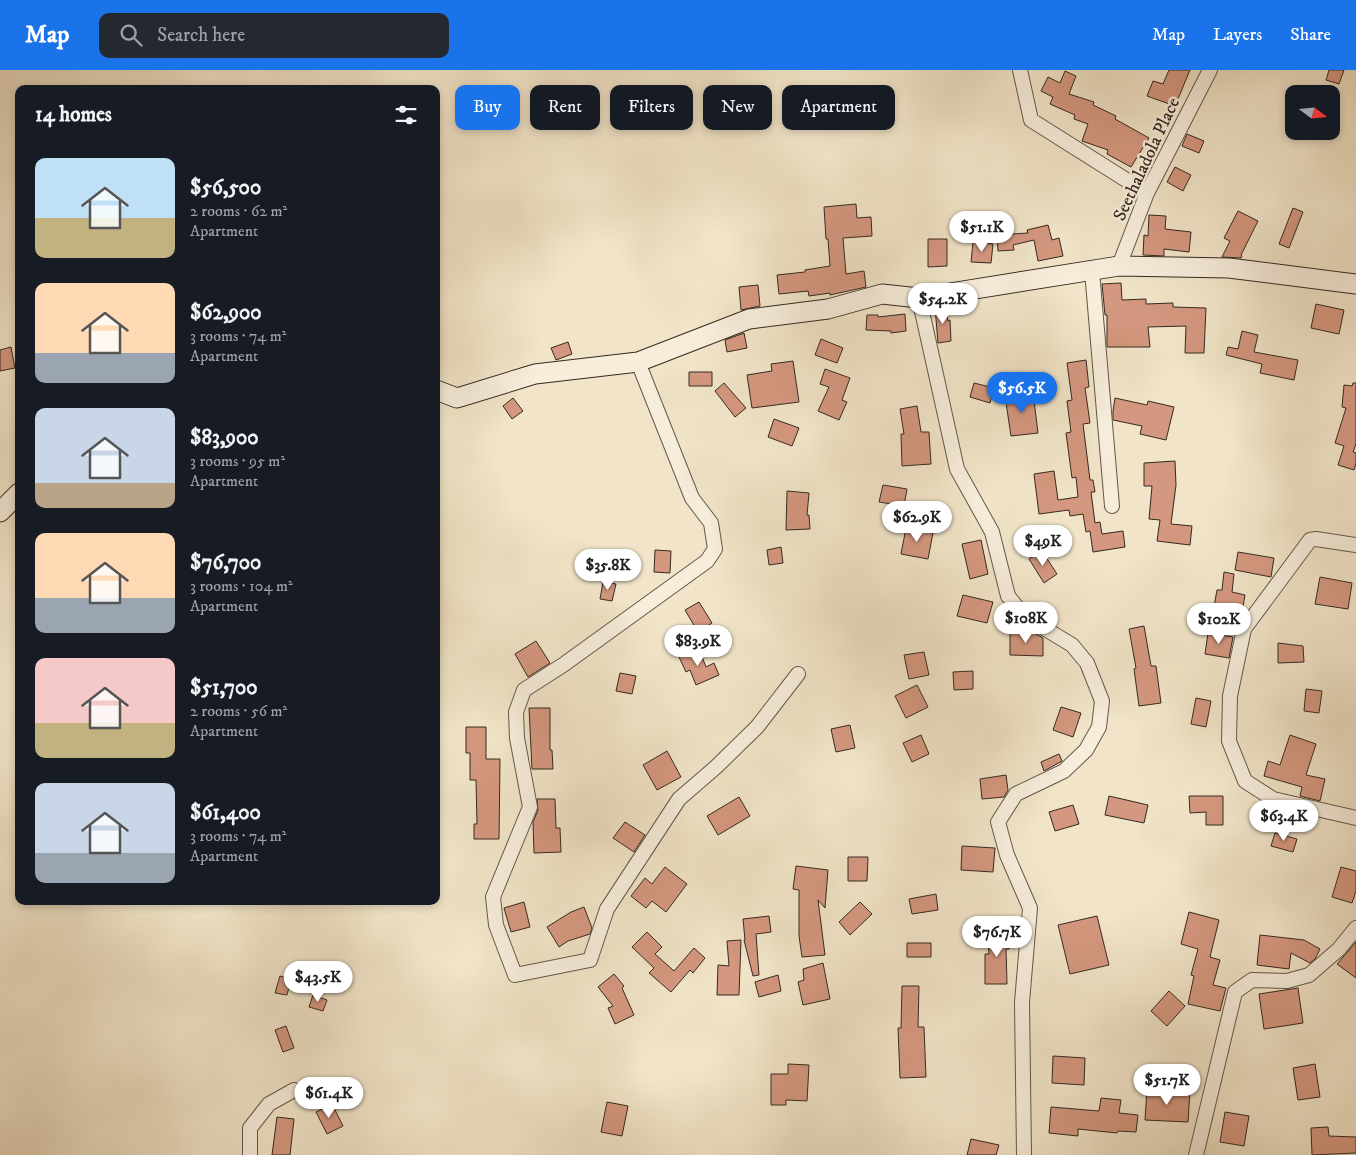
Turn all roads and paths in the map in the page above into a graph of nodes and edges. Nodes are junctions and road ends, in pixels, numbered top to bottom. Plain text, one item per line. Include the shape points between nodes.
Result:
1 (1020, 70) edge
2 (1210, 70) edge
3 (1147, 192) junction
4 (1119, 266) junction
5 (1092, 271) junction
6 (1356, 284) edge
7 (918, 298) junction
8 (638, 362) junction
9 (440, 392) edge
10 (15, 497) edge
11 (1112, 506) dead end
12 (0, 512) edge
13 (1356, 545) edge
14 (798, 674) dead end
15 (1356, 818) edge
16 (1356, 928) edge
17 (294, 1090) dead end
18 (250, 1155) edge
19 (1024, 1155) edge
20 (1196, 1155) edge

1 - 3 street via 1031,120
2 - 3 street, Seethaladola Place
3 - 4 street, Seethaladola Place
4 - 5 street
4 - 6 street via 1229,268
5 - 7 street
5 - 11 street
7 - 8 street via 882,294 828,309 749,319
7 - 19 street via 957,469 992,532 1008,596 1024,616 1072,645 1087,663 1102,701 1099,727 1086,750 1064,771 1016,794 998,822 1006,855 1030,908 1022,1002
8 - 9 street via 535,374 457,398
8 - 14 street via 692,498 711,523 715,549 707,561 524,690 516,712 517,738 530,807 493,897 496,925 514,975 590,960 607,909 679,799 757,727
10 - 12 street
13 - 15 street via 1310,540 1244,629 1230,696 1229,740 1245,781 1273,799
16 - 20 street via 1309,975 1287,981 1252,980 1235,992
17 - 18 street via 269,1104 250,1128

